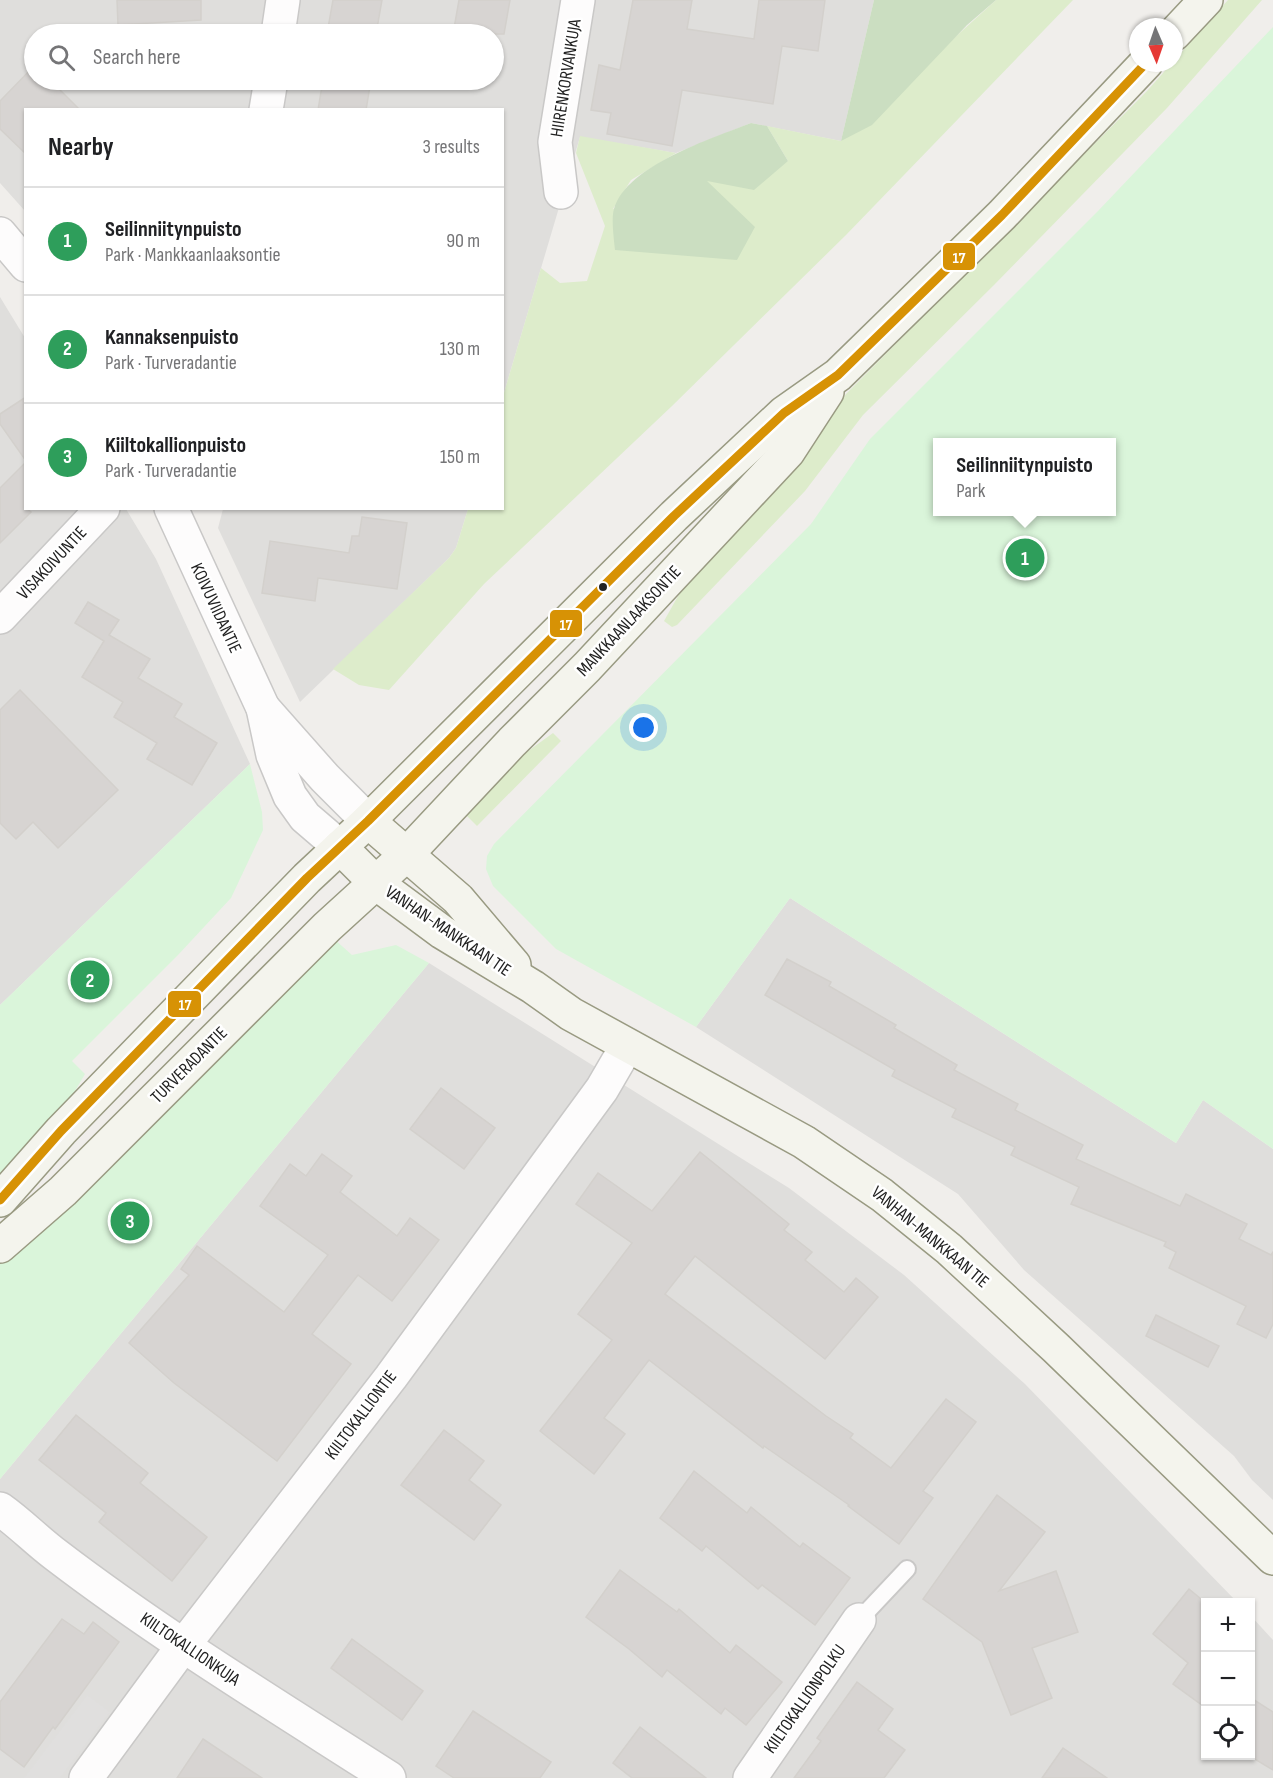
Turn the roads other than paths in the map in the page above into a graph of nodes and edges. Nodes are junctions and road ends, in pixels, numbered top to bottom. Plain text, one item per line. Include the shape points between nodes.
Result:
1 (283, 0) edge
2 (578, 0) edge
3 (1206, 0) edge
4 (279, 24) edge
5 (1183, 24) edge
6 (1137, 72) edge
7 (269, 90) edge
8 (266, 108) edge
9 (561, 192) dead end
10 (0, 234) edge
11 (24, 263) edge
12 (838, 375) junction
13 (102, 510) edge
14 (172, 510) edge
15 (0, 617) edge
16 (263, 708) junction
17 (368, 821) junction
18 (340, 847) junction
19 (406, 855) junction
20 (376, 883) junction
21 (533, 987) junction
22 (627, 1046) junction
23 (0, 1200) edge
24 (0, 1246) edge
25 (0, 1509) edge
26 (1273, 1558) edge
27 (907, 1569) dead end
28 (859, 1620) joint
29 (183, 1646) junction
30 (86, 1778) edge
31 (389, 1778) edge
32 (750, 1778) edge

1 - 4 street
2 - 9 street, HIIRENKORVANKUJA via 555,141
3 - 5 main road
6 - 12 main road, MANKKAANLAAKSONTIE via 1002,215
7 - 8 street
10 - 11 street
12 - 17 main road, MANKKAANLAAKSONTIE via 784,413 674,516
12 - 19 main road, MANKKAANLAAKSONTIE via 788,452
13 - 15 street, VISAKOIVUNTIE
14 - 16 street, KOIVUVIIDANTIE
16 - 17 street, KOIVUVIIDANTIE
16 - 18 street, KOIVUVIIDANTIE via 273,755 290,796 305,817
17 - 18 main road, MANKKAANLAAKSONTIE
17 - 19 main road, VANHAN-MANKKAAN TIE
18 - 20 main road, VANHAN-MANKKAAN TIE
18 - 23 main road via 61,1131
19 - 20 main road, MANKKAANLAAKSONTIE
19 - 21 main road, VANHAN-MANKKAAN TIE via 458,899
20 - 21 main road, VANHAN-MANKKAAN TIE via 442,932
20 - 24 main road, TURVERADANTIE via 327,927 63,1191
21 - 22 main road, VANHAN-MANKKAAN TIE
22 - 26 main road, VANHAN-MANKKAAN TIE via 804,1142 882,1195 949,1249 1056,1348
22 - 29 street, KIILTOKALLIONTIE via 596,1099 391,1377
25 - 29 street, KIILTOKALLIONKUJA via 54,1554
27 - 28 lane
28 - 32 street, KIILTOKALLIONPOLKU
29 - 30 street, KIILTOKALLIONTIE
29 - 31 street, KIILTOKALLIONKUJA

